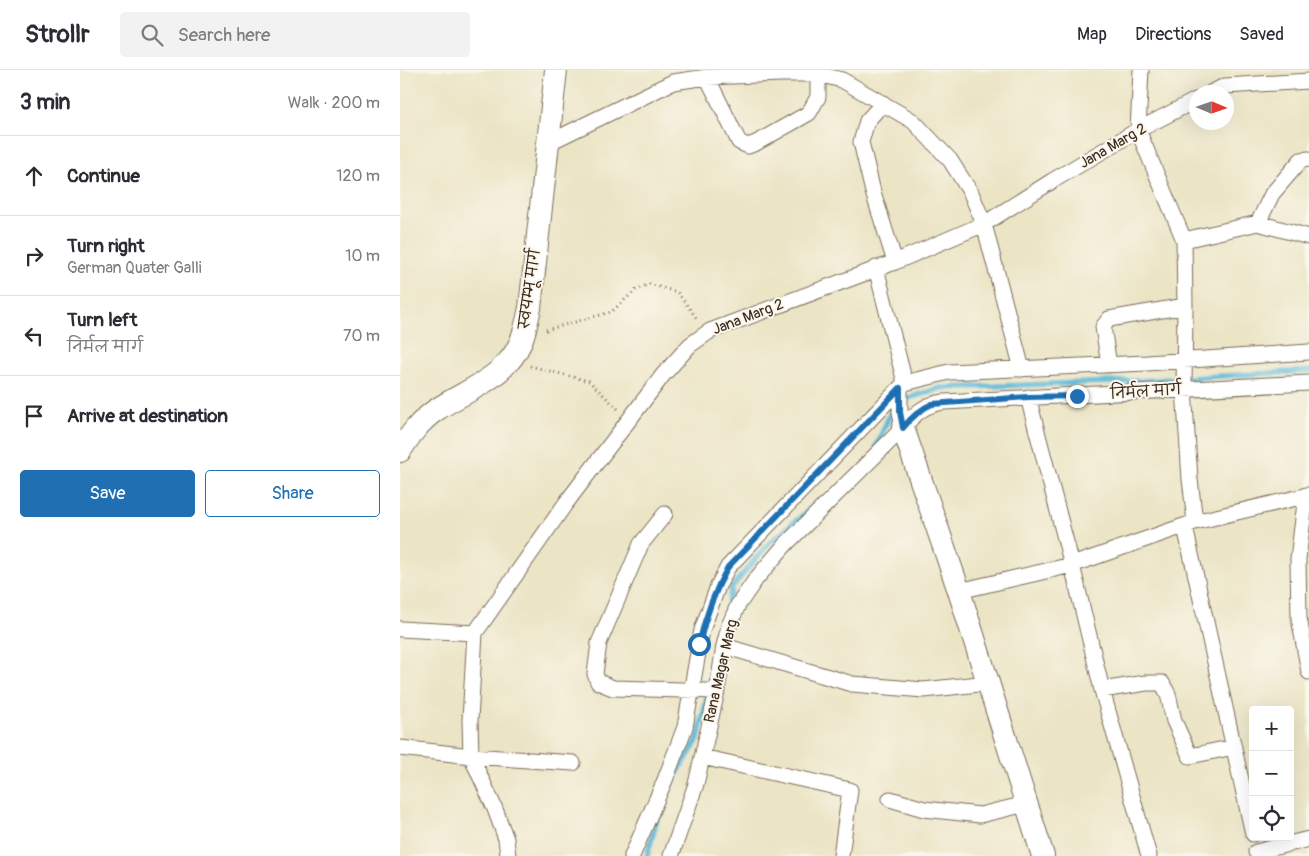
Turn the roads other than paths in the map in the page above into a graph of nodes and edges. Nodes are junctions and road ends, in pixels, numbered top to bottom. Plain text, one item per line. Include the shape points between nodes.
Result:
1 (556, 70) edge
2 (1141, 70) edge
3 (818, 74) junction
4 (708, 77) junction
5 (1309, 81) edge
6 (1234, 85) edge
7 (883, 103) junction
8 (1189, 104) edge
9 (1138, 130) junction
10 (548, 143) junction
11 (1309, 159) edge
12 (1258, 223) junction
13 (984, 224) junction
14 (1309, 237) edge
15 (1184, 240) junction
16 (895, 262) junction
17 (876, 268) junction
18 (1185, 306) junction
19 (1309, 352) edge
20 (1183, 360) junction
21 (1109, 365) junction
22 (1022, 369) junction
23 (1309, 383) edge
24 (1184, 388) junction
25 (902, 389) junction
26 (1028, 397) junction
27 (902, 425) junction
28 (400, 450) edge
29 (1308, 495) edge
30 (666, 514) dead end
31 (1190, 524) junction
32 (1072, 565) junction
33 (958, 592) junction
34 (400, 629) edge
35 (475, 633) junction
36 (724, 646) junction
37 (1309, 672) edge
38 (988, 683) junction
39 (694, 689) junction
40 (717, 690) junction
41 (1102, 690) junction
42 (1234, 747) junction
43 (400, 748) edge
44 (471, 756) junction
45 (702, 757) junction
46 (572, 763) dead end
47 (890, 799) dead end
48 (1026, 804) junction
49 (1309, 839) edge
50 (1255, 845) edge
51 (508, 856) edge
52 (632, 856) edge
53 (671, 856) edge
54 (841, 856) edge
55 (1044, 856) edge
56 (1149, 856) edge

1 - 10 street, स्वयम्भू मार्ग
2 - 9 street
3 - 4 street
3 - 4 street via 818,97 809,113 748,146 739,142
3 - 7 street via 842,80
4 - 10 street via 673,82
5 - 6 street
7 - 13 street via 913,121 950,160 971,194
7 - 16 street via 867,122 861,142
8 - 9 street, Jana Marg 2
9 - 13 street, Jana Marg 2
9 - 15 street
10 - 28 street, स्वयम्भू मार्ग via 524,336 510,361 488,380 435,411 416,427
11 - 12 street via 1301,160 1272,194
12 - 14 street
12 - 15 street
13 - 16 street, Jana Marg 2
13 - 22 street
15 - 18 street
16 - 17 street, Jana Marg 2
17 - 25 street
17 - 35 street, Jana Marg 2 via 708,332 690,345 663,375 566,503
18 - 20 street
18 - 21 street via 1109,319 1103,327
19 - 20 street
20 - 21 street
20 - 24 street
21 - 22 street
22 - 25 street via 949,372
23 - 24 street, निर्मल मार्ग
24 - 26 street, निर्मल मार्ग
24 - 31 street
25 - 27 street
25 - 39 street via 728,567 702,630
26 - 27 street, निर्मल मार्ग via 932,404
26 - 32 street
27 - 33 street
27 - 36 street, Rana Magar Marg via 756,579 738,604
29 - 31 street
29 - 37 street via 1298,559 1299,618
30 - 39 street via 641,544 599,643 595,674 598,682 613,688
31 - 32 street
31 - 42 street
32 - 33 street
32 - 41 street
33 - 38 street
34 - 35 street
35 - 44 street
36 - 38 street via 852,684 924,690
36 - 40 street, Rana Magar Marg
38 - 48 street
39 - 40 street
39 - 52 street via 685,728
40 - 45 street, Rana Magar Marg
41 - 42 street via 1162,683 1190,756
41 - 56 street
42 - 50 street
43 - 44 street
44 - 46 street
44 - 51 street via 495,809 506,839
45 - 53 street, Rana Magar Marg
45 - 54 street via 850,790
47 - 48 street via 924,809 980,815
48 - 55 street
49 - 50 street

